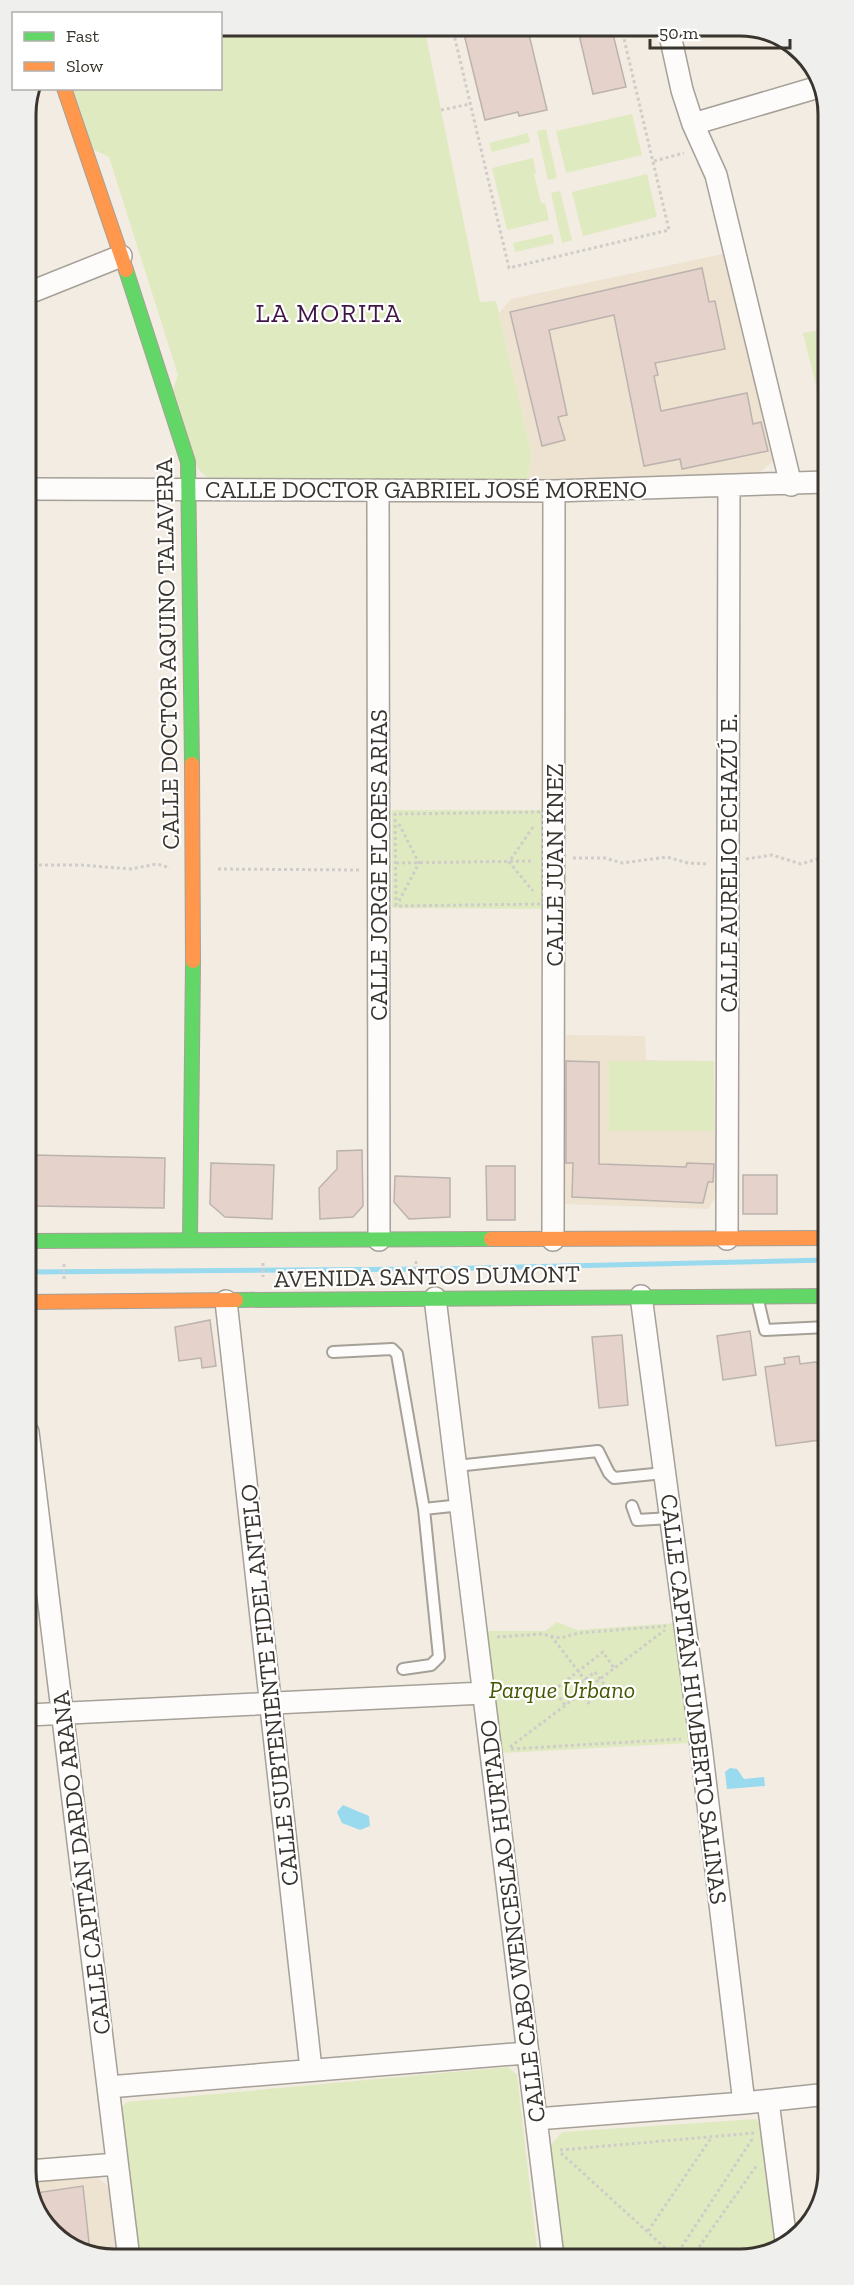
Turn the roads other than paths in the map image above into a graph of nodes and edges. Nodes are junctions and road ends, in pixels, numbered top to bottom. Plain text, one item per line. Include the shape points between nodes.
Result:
1 (670, 36) edge
2 (813, 89) edge
3 (65, 90) edge
4 (693, 124) junction
5 (121, 256) junction
6 (36, 290) edge
7 (818, 483) edge
8 (791, 485) junction
9 (729, 487) junction
10 (36, 489) edge
11 (189, 490) junction
12 (378, 490) junction
13 (554, 491) junction
14 (818, 1238) edge
15 (190, 1239) junction
16 (727, 1239) junction
17 (379, 1240) junction
18 (553, 1240) junction
19 (36, 1241) edge
20 (641, 1296) junction
21 (757, 1296) junction
22 (818, 1296) edge
23 (435, 1298) junction
24 (226, 1301) junction
25 (36, 1302) edge
26 (818, 1327) edge
27 (333, 1352) dead end
28 (456, 1466) junction
29 (664, 1473) junction
30 (36, 1498) edge
31 (461, 1506) junction
32 (632, 1506) dead end
33 (424, 1509) junction
34 (670, 1518) junction
35 (404, 1669) dead end
36 (484, 1694) junction
37 (272, 1704) junction
38 (62, 1714) junction
39 (36, 1715) edge
40 (526, 2053) junction
41 (311, 2069) junction
42 (108, 2087) junction
43 (818, 2095) edge
44 (768, 2101) junction
45 (744, 2103) junction
46 (536, 2119) junction
47 (117, 2164) junction
48 (36, 2170) edge
49 (785, 2234) edge
50 (128, 2249) edge
51 (552, 2249) edge

1 - 4 street
2 - 4 street
3 - 5 main road, CALLE DOCTOR AQUINO TALAVERA
4 - 8 street via 716,175
5 - 6 street
5 - 11 main road, CALLE DOCTOR AQUINO TALAVERA via 185,446
7 - 8 street, CALLE DOCTOR GABRIEL JOSÉ MORENO
8 - 9 street, CALLE DOCTOR GABRIEL JOSÉ MORENO
9 - 13 street, CALLE DOCTOR GABRIEL JOSÉ MORENO
9 - 16 street, CALLE AURELIO ECHAZÚ E.
10 - 11 street, CALLE DOCTOR GABRIEL JOSÉ MORENO
11 - 12 street, CALLE DOCTOR GABRIEL JOSÉ MORENO
11 - 15 main road, CALLE DOCTOR AQUINO TALAVERA via 194,873
12 - 13 street, CALLE DOCTOR GABRIEL JOSÉ MORENO
12 - 17 street, CALLE JORGE FLORES ARIAS via 387,864
13 - 18 street, CALLE JUAN KNEZ via 548,860
14 - 16 main road, AVENIDA SANTOS DUMONT
15 - 17 main road, AVENIDA SANTOS DUMONT
15 - 19 main road, AVENIDA SANTOS DUMONT
16 - 18 main road, AVENIDA SANTOS DUMONT
17 - 18 main road, AVENIDA SANTOS DUMONT
20 - 21 main road, AVENIDA SANTOS DUMONT
20 - 23 main road, AVENIDA SANTOS DUMONT
20 - 29 street, CALLE CAPITÁN HUMBERTO SALINAS
21 - 22 main road, AVENIDA SANTOS DUMONT
21 - 26 lane via 765,1330
23 - 24 main road, AVENIDA SANTOS DUMONT
23 - 28 street, CALLE CABO WENCESLAO HURTADO
24 - 25 main road, AVENIDA SANTOS DUMONT
24 - 37 street, CALLE SUBTENIENTE FIDEL ANTELO
27 - 33 lane via 392,1349 397,1354
28 - 29 lane via 598,1450 614,1478
28 - 31 street, CALLE CABO WENCESLAO HURTADO
29 - 34 street, CALLE CAPITÁN HUMBERTO SALINAS
30 - 38 street, CALLE CAPITÁN DARDO ARANA
31 - 33 lane
31 - 36 street, CALLE CABO WENCESLAO HURTADO
32 - 34 lane via 638,1520
33 - 35 lane via 439,1657 431,1665
34 - 45 street, CALLE CAPITÁN HUMBERTO SALINAS
36 - 37 street
36 - 40 street, CALLE CABO WENCESLAO HURTADO
37 - 38 street
37 - 41 street, CALLE SUBTENIENTE FIDEL ANTELO
38 - 39 street
38 - 42 street, CALLE CAPITÁN DARDO ARANA
40 - 41 street
40 - 46 street, CALLE CABO WENCESLAO HURTADO
41 - 42 street
42 - 47 street, CALLE CAPITÁN DARDO ARANA
43 - 44 street
44 - 45 street
44 - 49 street
45 - 46 street
46 - 51 street, CALLE CABO WENCESLAO HURTADO
47 - 48 street
47 - 50 street, CALLE CAPITÁN DARDO ARANA

